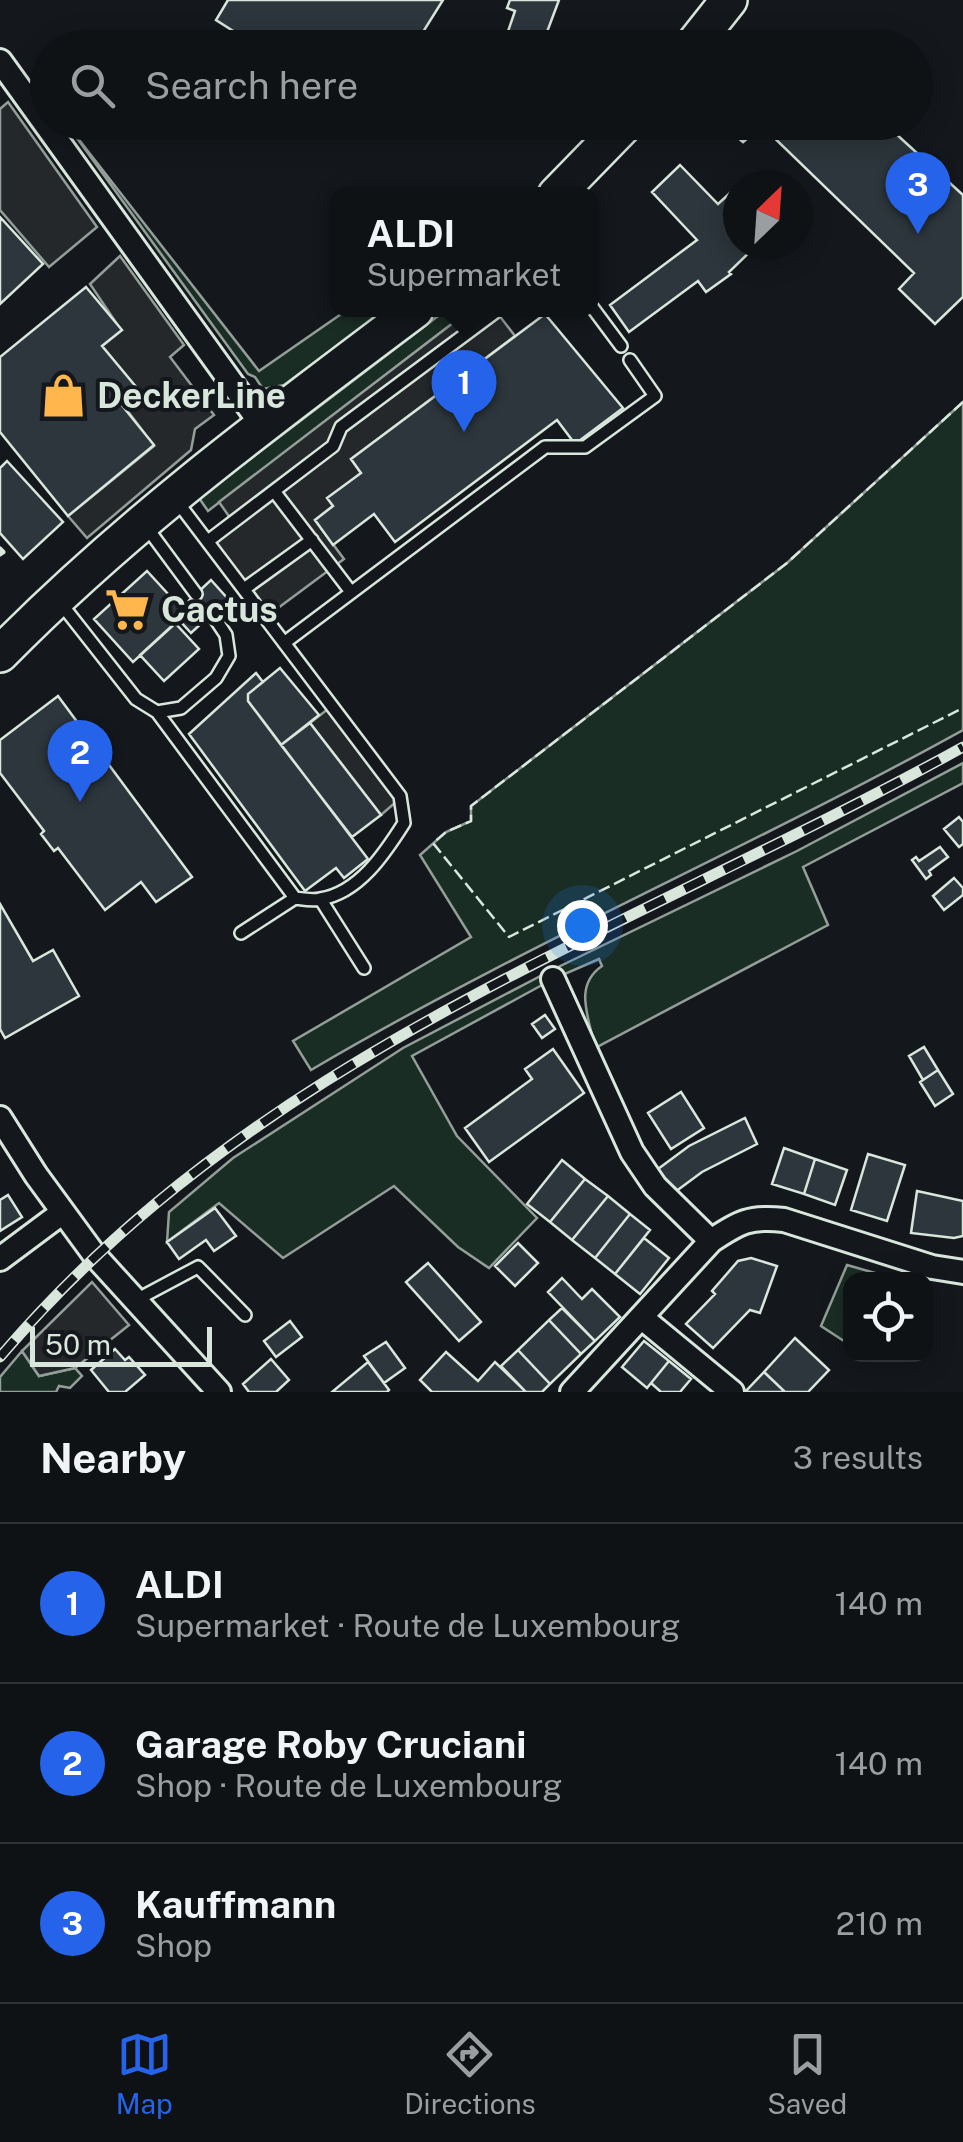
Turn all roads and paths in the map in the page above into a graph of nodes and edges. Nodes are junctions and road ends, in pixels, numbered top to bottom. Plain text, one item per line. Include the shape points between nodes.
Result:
1 (729, 0) edge
2 (705, 30) edge
3 (0, 61) edge
4 (30, 103) edge
5 (57, 140) edge
6 (608, 140) edge
7 (563, 187) edge
8 (599, 316) edge
9 (406, 317) edge
10 (489, 317) edge
11 (621, 346) dead end
12 (630, 360) dead end
13 (262, 425) junction
14 (274, 491) junction
15 (172, 494) junction
16 (142, 520) junction
17 (312, 540) junction
18 (208, 542) junction
19 (244, 589) junction
20 (351, 592) junction
21 (196, 594) dead end
22 (56, 598) junction
23 (212, 614) dead end
24 (284, 643) junction
25 (0, 654) edge
26 (157, 712) junction
27 (295, 898) junction
28 (321, 900) junction
29 (241, 933) dead end
30 (364, 968) dead end
31 (553, 979) dead end
32 (0, 1118) edge
33 (63, 1212) junction
34 (712, 1241) junction
35 (0, 1260) edge
36 (963, 1272) edge
37 (136, 1300) junction
38 (244, 1315) dead end
39 (640, 1317) junction
40 (219, 1392) edge
41 (572, 1392) edge
42 (732, 1392) edge

1 - 2 main road
3 - 4 street
5 - 13 street
6 - 7 main road
8 - 11 lane
9 - 13 main road
10 - 14 lane via 341,427 333,446
12 - 20 lane via 655,396 585,447 544,447
13 - 15 main road
14 - 17 lane
14 - 18 lane
15 - 16 main road
15 - 18 lane
16 - 21 lane
16 - 22 main road
17 - 19 lane
17 - 20 lane
18 - 19 lane
19 - 24 lane
20 - 24 lane
22 - 25 main road
22 - 26 lane via 136,700
23 - 26 lane via 226,635 229,656 216,678 182,708
24 - 28 lane via 400,796 404,823 359,881
26 - 27 lane
27 - 28 lane
27 - 29 lane
28 - 30 lane
31 - 34 street via 632,1152 655,1186
32 - 33 street
33 - 35 street
33 - 37 street
34 - 36 street via 734,1225 771,1218
34 - 39 street
37 - 38 lane via 198,1267
37 - 40 street
39 - 41 street
39 - 42 street

